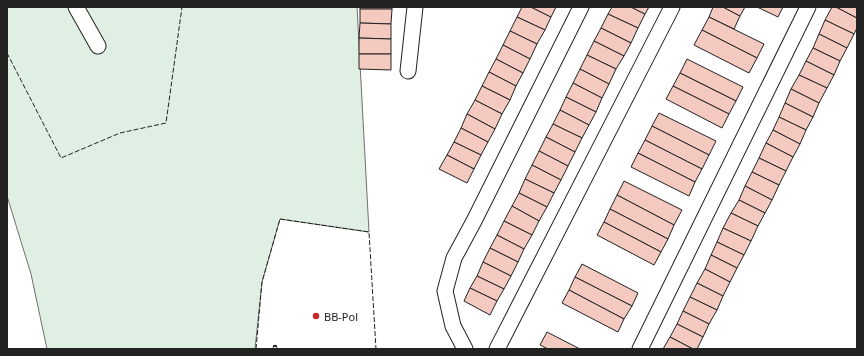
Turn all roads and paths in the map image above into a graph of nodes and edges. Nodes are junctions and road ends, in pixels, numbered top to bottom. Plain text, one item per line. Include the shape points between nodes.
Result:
1 (76, 7) edge
2 (415, 7) edge
3 (581, 7) edge
4 (672, 7) edge
5 (808, 7) edge
6 (98, 46) dead end
7 (408, 71) dead end
8 (465, 349) edge
9 (497, 349) edge
10 (640, 349) edge

1 - 6 lane
2 - 7 lane
3 - 8 lane via 454,258 445,291 453,326
4 - 9 lane
5 - 10 lane

